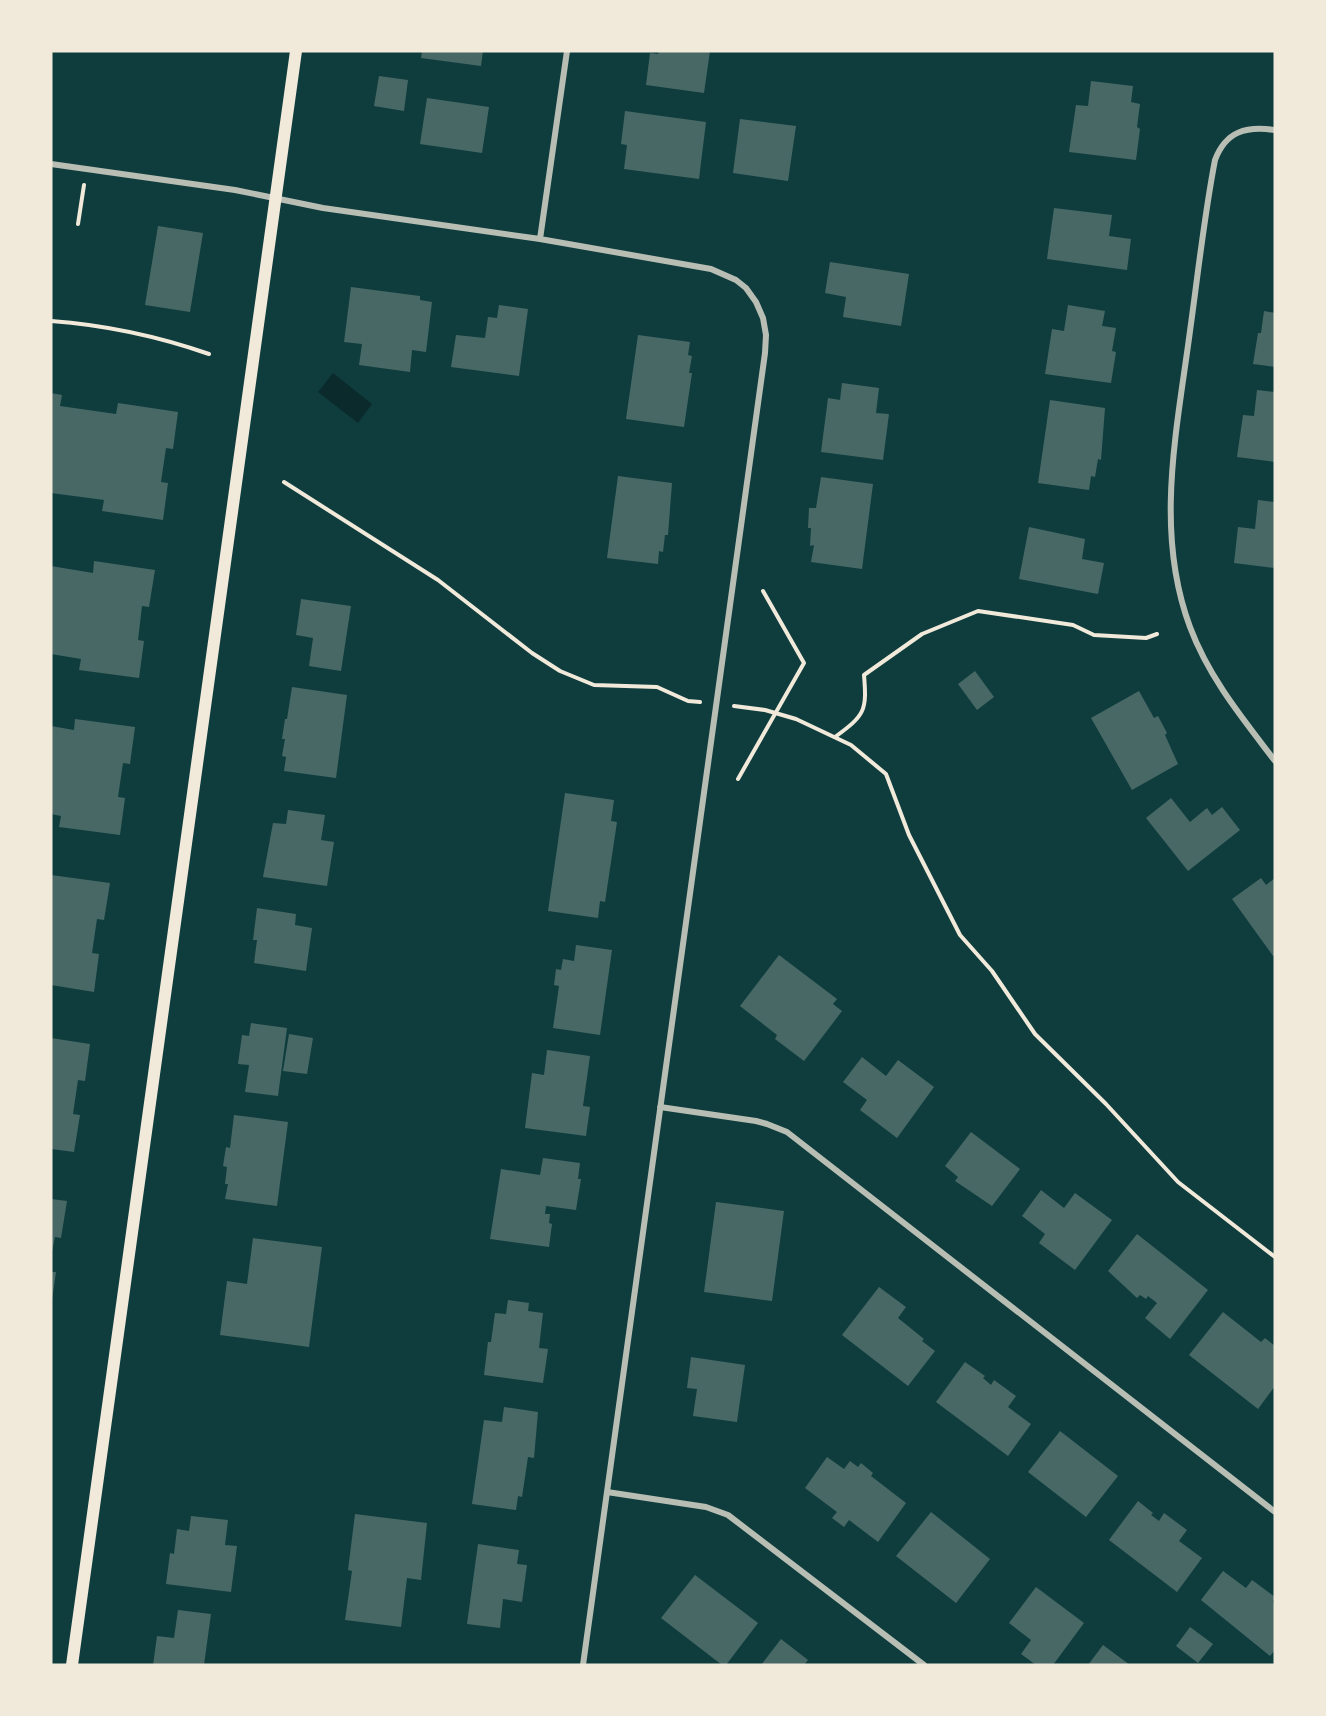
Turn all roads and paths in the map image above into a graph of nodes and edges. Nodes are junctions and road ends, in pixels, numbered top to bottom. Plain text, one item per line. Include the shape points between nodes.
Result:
1 (296, 51) edge
2 (567, 51) edge
3 (1275, 130) edge
4 (51, 165) edge
5 (86, 169) junction
6 (275, 199) junction
7 (78, 224) dead end
8 (540, 239) junction
9 (51, 321) edge
10 (209, 354) dead end
11 (284, 482) dead end
12 (763, 591) dead end
13 (1157, 634) dead end
14 (694, 702) dead end
15 (737, 706) dead end
16 (777, 714) junction
17 (835, 737) junction
18 (1275, 761) edge
19 (738, 779) dead end
20 (660, 1107) junction
21 (1275, 1257) edge
22 (607, 1492) junction
23 (1275, 1512) edge
24 (72, 1665) edge
25 (583, 1665) edge
26 (924, 1665) edge

1 - 6 main road
2 - 8 street
3 - 18 street via 1251,129 1233,135 1219,150 1170,485 1175,571 1201,653 1226,696
4 - 5 street
5 - 6 street
5 - 7 path
6 - 8 street
6 - 24 main road
8 - 20 street via 723,273 746,288 756,302 766,335
9 - 10 path via 106,326
11 - 14 path via 438,580 560,671 594,684 657,687
12 - 16 path via 804,663
13 - 17 path via 1146,638 1094,635 1073,625 978,611 922,634 864,675 866,701 856,722
15 - 16 path
16 - 17 path
16 - 19 path
17 - 21 path via 851,744 886,774 909,835 960,936 992,971 1035,1034 1178,1182
20 - 22 street
20 - 23 street via 756,1121 787,1132
22 - 25 street
22 - 26 street via 728,1515

